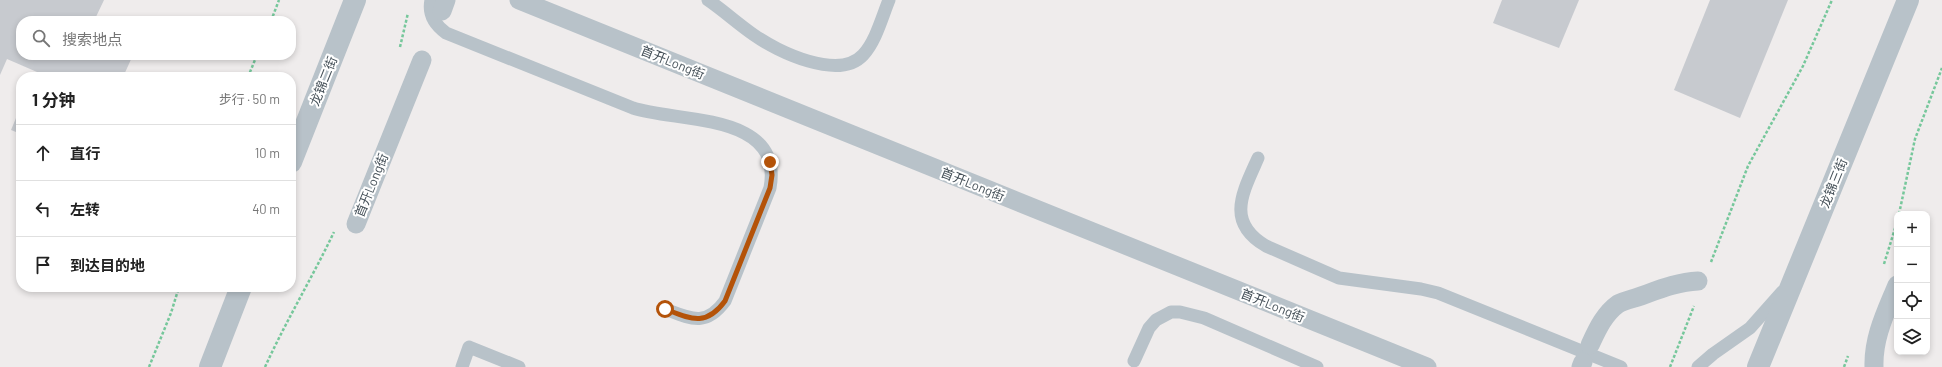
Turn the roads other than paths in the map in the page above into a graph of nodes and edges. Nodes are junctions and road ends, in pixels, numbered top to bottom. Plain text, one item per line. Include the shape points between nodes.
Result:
1 (355, 0) edge
2 (519, 0) edge
3 (708, 0) edge
4 (889, 0) edge
5 (1908, 0) edge
6 (440, 4) edge
7 (422, 60) dead end
8 (296, 149) edge
9 (1258, 158) dead end
10 (356, 224) dead end
11 (1811, 238) junction
12 (1703, 275) road end
13 (239, 292) edge
14 (1894, 292) edge
15 (665, 309) dead end
16 (1590, 345) dead end
17 (1713, 354) junction
18 (1134, 361) dead end
19 (210, 367) edge
20 (462, 367) edge
21 (520, 367) edge
22 (1317, 367) edge
23 (1426, 367) edge
24 (1621, 367) edge
25 (1690, 367) edge
26 (1698, 367) edge
27 (1758, 367) edge
28 (1874, 367) edge

1 - 8 street, 龙锦二街
2 - 23 street, 首开Long街
3 - 4 lane via 765,42 823,66 837,66 851,63 863,56 871,44
5 - 11 street, 龙锦三街
6 - 15 lane via 433,19 446,32 633,108 732,127 747,134 764,151 770,162 770,188 725,301 718,311 698,320
7 - 10 street, 首开Long街 via 410,78
9 - 24 lane via 1240,205 1242,218 1248,230 1256,240 1266,246 1339,278 1438,293
11 - 17 lane via 1792,278 1773,304 1750,328
11 - 27 street, 龙锦三街
12 - 16 street via 1619,304 1607,314
13 - 19 street
14 - 28 street via 1878,331
17 - 25 lane
17 - 26 lane
18 - 22 lane via 1149,328 1156,320 1171,312 1180,312 1204,318
20 - 21 lane via 469,347

